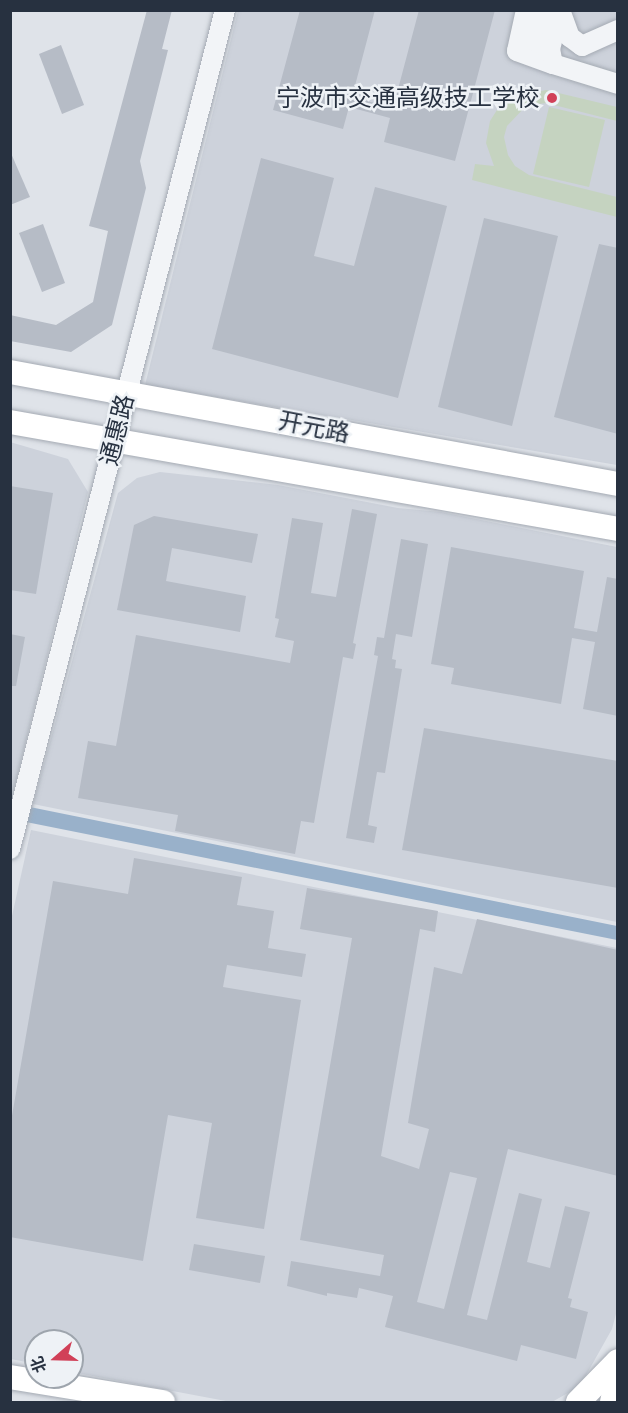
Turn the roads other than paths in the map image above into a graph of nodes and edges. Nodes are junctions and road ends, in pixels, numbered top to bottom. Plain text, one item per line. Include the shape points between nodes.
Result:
1 (225, 10) edge
2 (526, 10) edge
3 (542, 10) edge
4 (560, 10) edge
5 (618, 30) edge
6 (551, 57) junction
7 (618, 84) edge
8 (10, 372) edge
9 (127, 392) junction
10 (10, 422) edge
11 (114, 442) junction
12 (618, 484) edge
13 (618, 529) edge
14 (10, 849) edge
15 (618, 1361) edge
16 (618, 1376) edge
17 (10, 1377) edge
18 (163, 1402) edge
19 (579, 1402) edge
20 (612, 1402) edge

1 - 9 street, 通惠路
2 - 6 street via 517,51
3 - 6 street via 536,41
4 - 5 street via 570,37 582,46
4 - 6 street
6 - 7 street
8 - 9 main road, 开元路
9 - 11 street, 通惠路
9 - 12 main road, 开元路
10 - 11 main road, 开元路
11 - 13 main road, 开元路
11 - 14 street, 通惠路
15 - 19 main road
16 - 20 main road
17 - 18 main road

